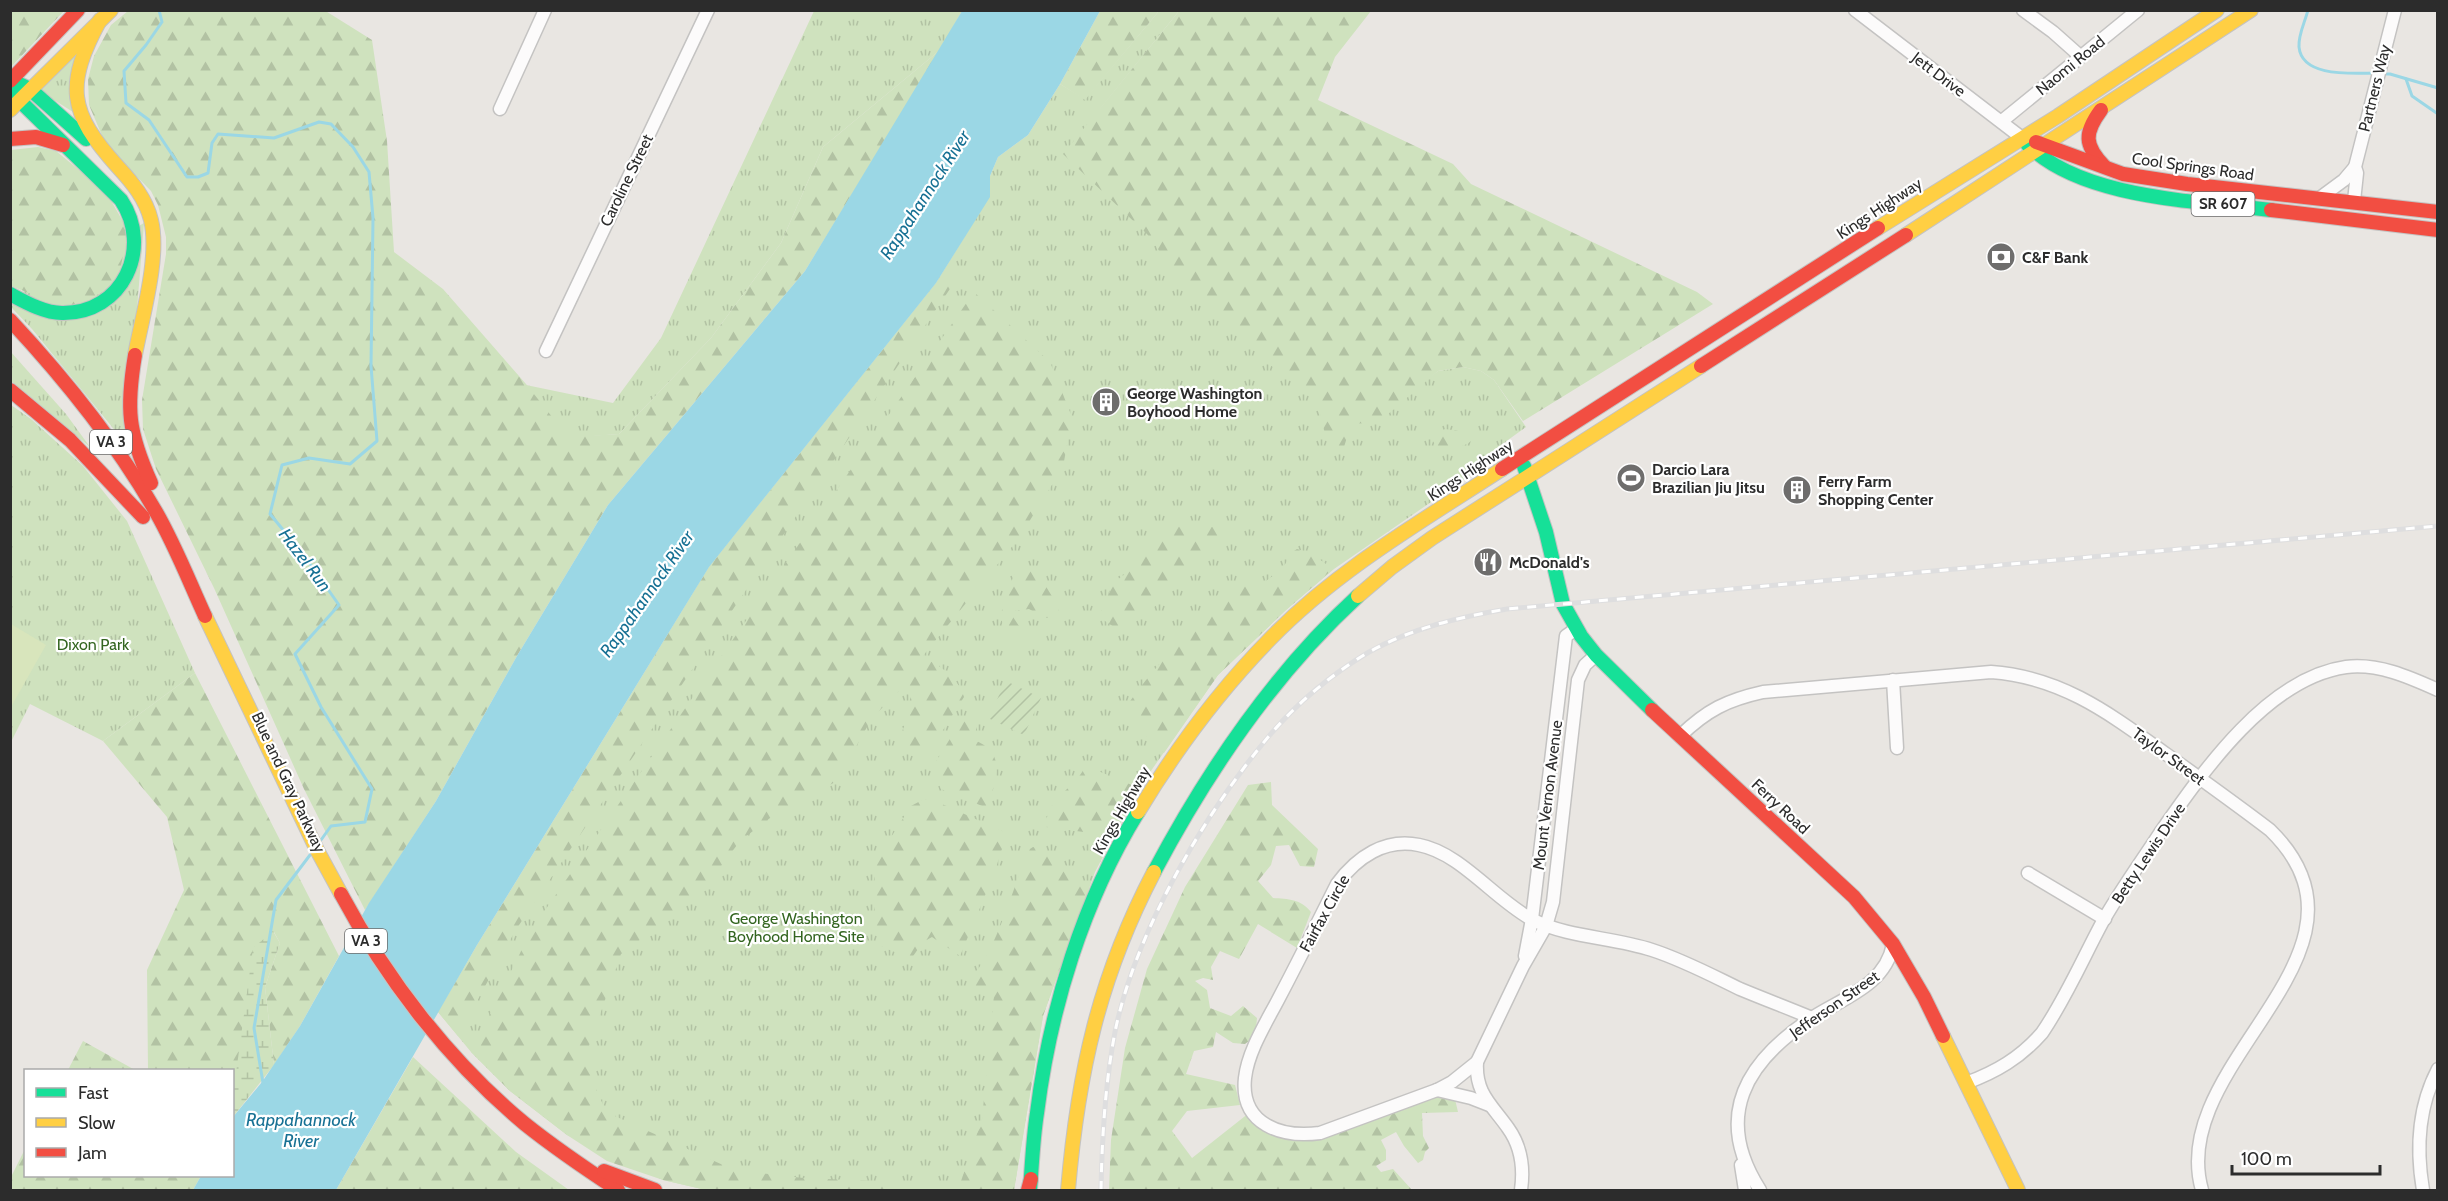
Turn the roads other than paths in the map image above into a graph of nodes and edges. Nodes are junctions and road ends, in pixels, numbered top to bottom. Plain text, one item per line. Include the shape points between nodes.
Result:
1 (78, 10) edge
2 (545, 10) edge
3 (708, 10) edge
4 (1855, 10) edge
5 (2023, 10) edge
6 (2138, 10) edge
7 (2217, 10) edge
8 (2251, 10) edge
9 (2394, 10) edge
10 (105, 15) edge
11 (2080, 56) junction
12 (11, 81) edge
13 (30, 89) junction
14 (15, 105) edge
15 (2102, 108) junction
16 (500, 109) dead end
17 (2002, 121) junction
18 (2022, 138) junction
19 (10, 139) edge
20 (68, 147) junction
21 (2039, 149) junction
22 (108, 157) junction
23 (2104, 166) junction
24 (2355, 166) junction
25 (2321, 198) junction
26 (2354, 201) junction
27 (2438, 212) edge
28 (2295, 213) junction
29 (2438, 230) edge
30 (10, 294) edge
31 (10, 320) edge
32 (10, 340) edge
33 (546, 351) dead end
34 (10, 390) edge
35 (1521, 457) junction
36 (1528, 475) junction
37 (143, 517) junction
38 (190, 579) junction
39 (1576, 629) junction
40 (1596, 655) junction
41 (1893, 680) junction
42 (2438, 690) edge
43 (1680, 736) junction
44 (1896, 748) dead end
45 (2200, 778) junction
46 (310, 867) dead end
47 (2028, 873) dead end
48 (1532, 919) junction
49 (2105, 919) junction
50 (1546, 926) junction
51 (1893, 944) junction
52 (1523, 966) junction
53 (1812, 1018) junction
54 (428, 1047) dead end
55 (1477, 1062) junction
56 (2438, 1069) edge
57 (461, 1074) junction
58 (1966, 1083) junction
59 (1437, 1090) junction
60 (1491, 1106) junction
61 (519, 1118) junction
62 (1738, 1143) junction
63 (1030, 1187) edge
64 (596, 1191) edge
65 (618, 1191) edge
66 (655, 1191) edge
67 (1068, 1191) edge
68 (1521, 1191) edge
69 (1744, 1191) edge
70 (1760, 1191) edge
71 (2018, 1191) edge
72 (2202, 1191) edge
73 (2423, 1191) edge

1 - 12 main road
2 - 16 street
3 - 33 street, Caroline Street
4 - 17 street, Jett Drive
5 - 11 street
6 - 11 street, Naomi Road
7 - 18 main road, Kings Highway
8 - 15 main road
9 - 24 street, Partners Way
10 - 13 main road
10 - 22 main road via 86,45 75,87 86,130
11 - 17 street, Naomi Road
12 - 13 main road
12 - 14 main road
13 - 14 main road
13 - 22 main road
14 - 20 main road
15 - 21 main road
15 - 23 main road via 2087,138 2092,154
17 - 18 street, Jett Drive / SR 607
18 - 21 main road, Cool Springs Road / SR 607
18 - 35 main road, Kings Highway
19 - 20 main road via 36,137
20 - 30 main road via 124,204 136,241 133,266 120,288 86,309 51,311
21 - 23 main road, Cool Springs Road / SR 607
21 - 28 main road, Cool Springs Road / SR 607 via 2056,167 2120,189
21 - 36 main road
22 - 38 main road via 137,188 151,219 154,246 129,410 135,445
23 - 25 main road, Cool Springs Road / SR 607 via 2123,174 2187,184
24 - 25 street
24 - 26 street, Partners Way
25 - 26 main road, Cool Springs Road / SR 607
26 - 27 main road, Cool Springs Road / SR 607
26 - 28 main road via 2346,208 2313,206
28 - 29 main road, Cool Springs Road / SR 607
31 - 38 main road, Blue and Gray Parkway / VA 3 via 58,372 108,437 157,514
32 - 37 main road, Blue and Gray Parkway / VA 3 via 80,420
34 - 37 main road via 70,440
35 - 36 main road, Ferry Road
35 - 63 main road, Kings Highway via 1398,536 1298,613 1235,675 1178,746 1120,841 1065,977 1041,1074
36 - 39 main road, Ferry Road via 1563,604
36 - 67 main road via 1396,564 1341,611 1287,671 1202,786 1135,905 1103,985 1080,1079
37 - 46 main road, Blue and Gray Parkway / VA 3
38 - 57 main road, Blue and Gray Parkway / VA 3 via 322,860 368,943
39 - 40 main road, Ferry Road
39 - 48 street, Mount Vernon Avenue via 1566,636
40 - 43 main road, Ferry Road
40 - 50 street, Mount Vernon Avenue via 1585,665 1578,680 1557,876
41 - 43 street, Taylor Street via 1739,697 1706,713
41 - 44 street
41 - 45 street, Taylor Street via 1991,672 2034,678 2102,709
42 - 45 street, Betty Lewis Drive via 2372,667 2347,667 2320,674 2250,719
43 - 51 main road, Ferry Road via 1832,876
45 - 49 street, Betty Lewis Drive
45 - 72 street, Taylor Street via 2281,841 2300,871 2308,908 2306,936 2296,962 2217,1094 2204,1124 2198,1159
47 - 49 street
48 - 50 street, Fairfax Circle
48 - 52 street, Mount Vernon Avenue
48 - 59 street, Fairfax Circle via 1431,849 1392,844 1369,853 1337,884 1263,1030 1244,1081 1249,1105 1260,1121 1279,1132 1306,1135 1350,1124
49 - 58 street, Betty Lewis Drive via 2042,1033 2001,1068
50 - 52 street, Mount Vernon Avenue
50 - 53 street, Fairfax Circle via 1652,950
51 - 53 street, Jefferson Street via 1888,963 1874,980
51 - 58 main road, Ferry Road
52 - 55 street, Mount Vernon Avenue
53 - 62 street, Jefferson Street via 1776,1046 1752,1076 1740,1100
54 - 57 main road, Blue and Gray Parkway / VA 3
55 - 59 street, Fairfax Circle
55 - 60 street via 1480,1089
56 - 73 street via 2426,1097 2420,1126
57 - 61 main road, Blue and Gray Parkway / VA 3
57 - 64 main road, Blue and Gray Parkway / VA 3 via 520,1137
58 - 71 main road, Ferry Road
59 - 60 street
60 - 68 street via 1516,1142 1522,1167
61 - 65 main road via 562,1155
61 - 66 main road, VA 3 via 596,1167
62 - 69 street
62 - 70 street, Jefferson Street

